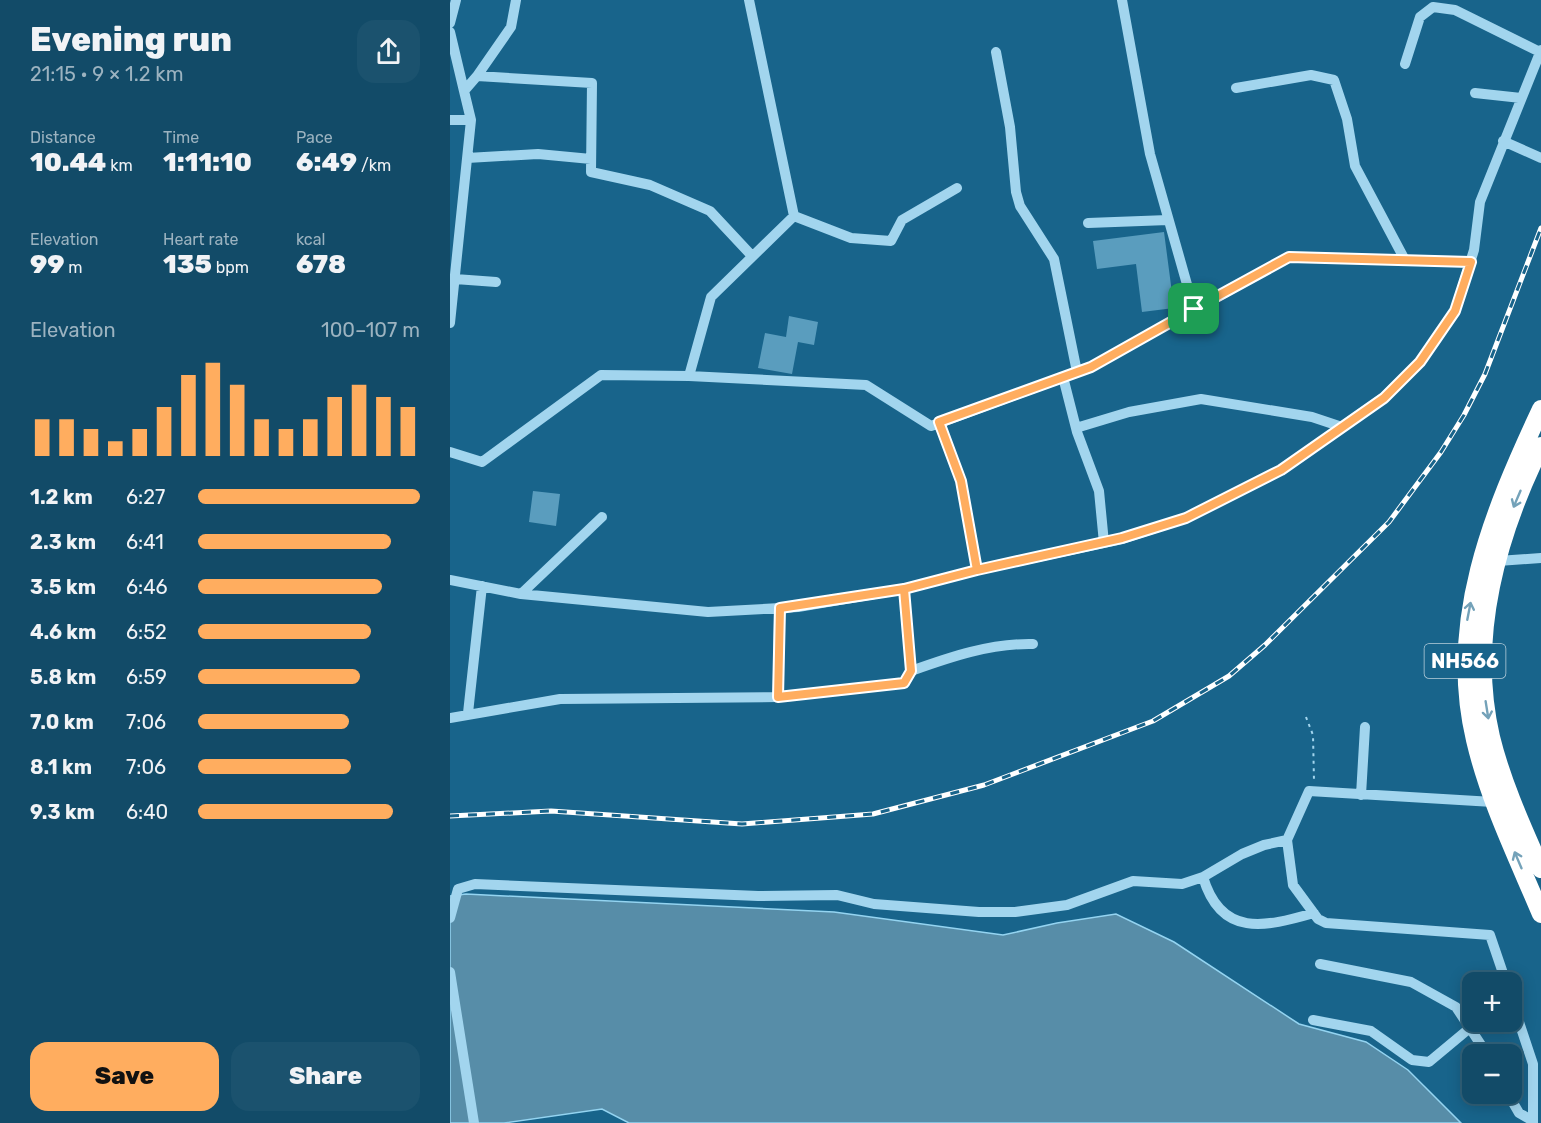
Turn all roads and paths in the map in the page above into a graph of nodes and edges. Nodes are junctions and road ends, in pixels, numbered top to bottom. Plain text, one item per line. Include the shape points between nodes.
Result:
1 (456, 0) edge
2 (516, 0) edge
3 (749, 0) edge
4 (1122, 0) edge
5 (450, 23) edge
6 (450, 32) edge
7 (1540, 51) edge
8 (996, 52) dead end
9 (1405, 64) dead end
10 (477, 76) junction
11 (1236, 88) dead end
12 (464, 91) junction
13 (1475, 93) dead end
14 (1521, 98) junction
15 (450, 120) edge
16 (471, 120) junction
17 (1503, 141) junction
18 (467, 158) junction
19 (1541, 158) edge
20 (591, 159) junction
21 (957, 188) dead end
22 (794, 216) junction
23 (455, 220) edge
24 (1168, 220) junction
25 (1088, 223) dead end
26 (752, 256) junction
27 (1405, 260) junction
28 (1471, 262) junction
29 (454, 279) junction
30 (496, 282) dead end
31 (1194, 309) junction
32 (450, 323) edge
33 (1077, 372) junction
34 (688, 376) junction
35 (1063, 377) junction
36 (1541, 409) edge
37 (939, 422) junction
38 (1341, 427) junction
39 (1076, 428) junction
40 (1541, 446) edge
41 (450, 452) edge
42 (602, 517) dead end
43 (1104, 543) junction
44 (1541, 558) edge
45 (1498, 561) junction
46 (977, 570) junction
47 (450, 580) edge
48 (482, 586) junction
49 (904, 589) junction
50 (521, 594) junction
51 (780, 608) junction
52 (1033, 644) dead end
53 (911, 671) junction
54 (778, 697) junction
55 (468, 713) junction
56 (1305, 717) dead end
57 (450, 718) edge
58 (1365, 727) dead end
59 (1309, 791) junction
60 (1361, 795) junction
61 (1493, 802) junction
62 (1287, 840) junction
63 (1541, 869) edge
64 (1203, 877) junction
65 (1314, 913) junction
66 (1541, 914) edge
67 (450, 918) edge
68 (1320, 964) dead end
69 (450, 972) edge
70 (1503, 972) edge
71 (1462, 1015) edge
72 (1313, 1020) dead end
73 (1522, 1027) edge
74 (1465, 1032) edge
75 (1537, 1066) edge
76 (1514, 1104) edge
77 (1533, 1122) edge
78 (474, 1123) edge

1 - 5 street
2 - 10 street via 511,27
3 - 22 street
4 - 24 street via 1150,154
6 - 12 street
7 - 9 street via 1455,10 1433,7 1420,17
7 - 14 street
8 - 33 street via 1010,127 1016,192 1020,206 1054,259
10 - 12 street
10 - 20 street via 592,83
11 - 27 street via 1311,75 1334,81 1347,119 1355,166
12 - 16 street
13 - 14 street
14 - 17 street
15 - 16 street
16 - 18 street
17 - 19 street
17 - 28 street via 1480,202
18 - 20 street via 538,154
18 - 23 street
20 - 26 street via 591,172 650,184 710,211
21 - 22 street via 902,220 891,241 851,238
22 - 26 street
23 - 29 street
24 - 25 street
24 - 31 street
26 - 34 street via 711,297
27 - 28 street
27 - 31 street via 1289,257
28 - 38 street via 1455,311 1420,362 1384,398
29 - 30 street
29 - 32 street
31 - 33 street
33 - 35 street
34 - 37 street via 866,385 931,426
34 - 41 street via 601,375 482,462
35 - 37 street
35 - 39 street
61 -> 36 highway, NH566 via 1468,707 1467,622 1496,509
37 - 46 street via 961,481
38 - 39 street via 1312,417 1202,399 1129,411
38 - 43 street via 1281,470 1186,518
39 - 43 street via 1099,491
40 -> 45 highway, NH566 via 1513,509
42 - 50 street
43 - 46 street
44 - 45 street
45 -> 63 highway, NH566 via 1488,601 1482,659 1484,697 1504,777
46 - 49 street
47 - 48 street
48 - 50 street
48 - 55 street
49 - 51 street
49 - 53 street
50 - 51 street via 708,612
51 - 54 street
52 - 53 street via 1011,643 946,658
53 - 54 street via 904,683
54 - 55 street via 560,699
55 - 57 street
56 - 59 path via 1313,735 1314,784
58 - 60 street
59 - 60 street
59 - 62 street
60 - 61 street
66 -> 61 highway, NH566
62 - 64 street via 1242,854
62 - 65 street via 1293,885
64 - 65 street via 1209,898 1222,913 1241,923 1262,926
64 - 67 street via 1182,884 1133,881 1067,905 1037,910 979,912 874,904 837,895 758,896 476,884 458,890
65 - 70 street via 1326,923 1490,935
68 - 71 street via 1411,982 1456,1007
69 - 78 street
72 - 74 street via 1371,1031 1412,1060 1429,1062
73 - 75 street
75 - 77 street
76 - 77 street via 1519,1113

